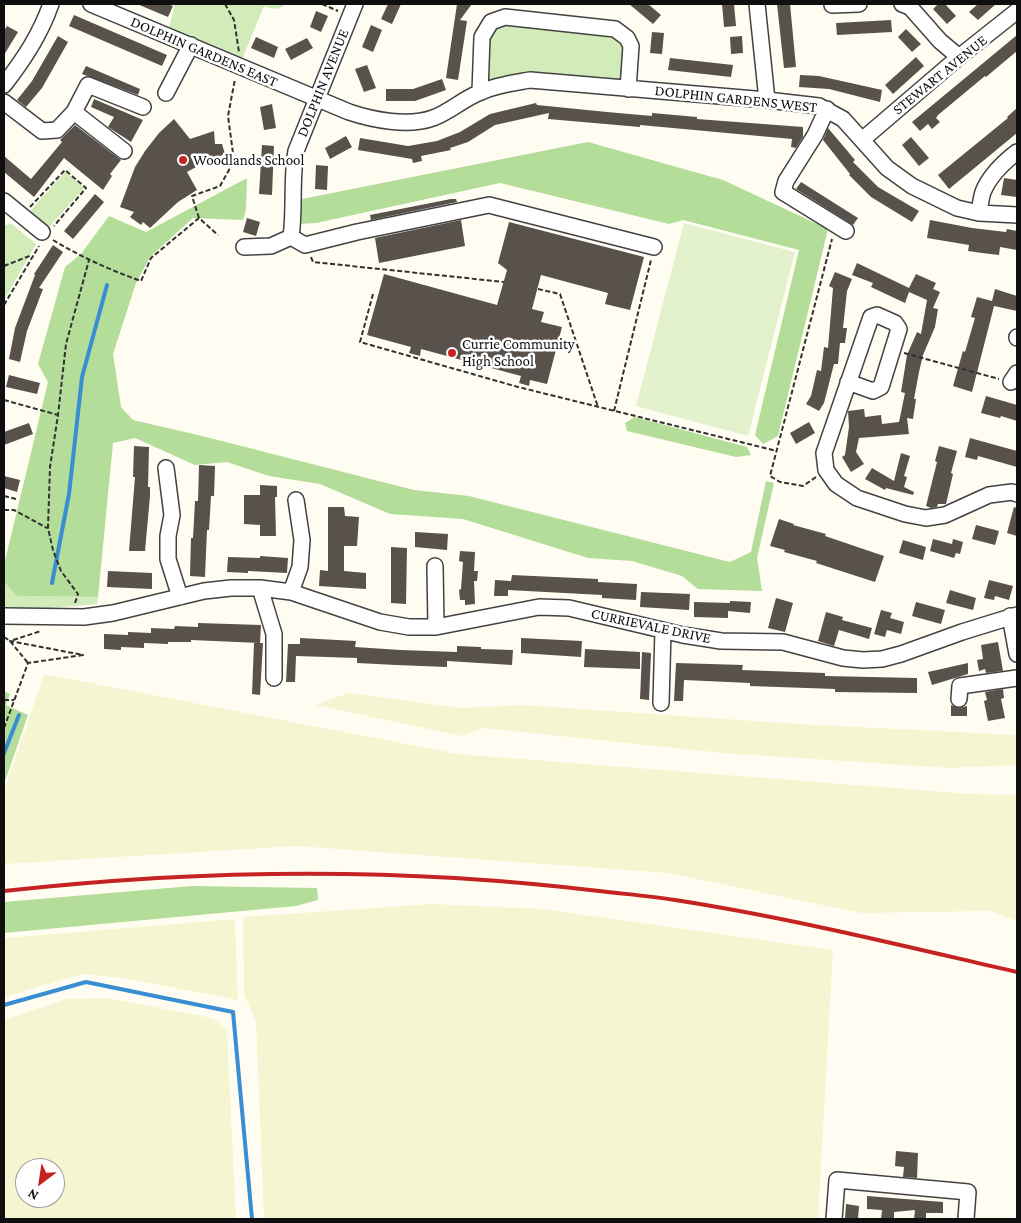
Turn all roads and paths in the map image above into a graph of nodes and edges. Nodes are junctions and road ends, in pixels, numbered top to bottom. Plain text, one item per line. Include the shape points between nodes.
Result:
1 (51, 4) edge
2 (91, 4) edge
3 (225, 4) edge
4 (322, 4) edge
5 (757, 4) edge
6 (859, 4) edge
7 (902, 4) edge
8 (832, 5) edge
9 (107, 7) edge
10 (352, 10) edge
11 (1017, 11) edge
12 (191, 45) junction
13 (959, 57) junction
14 (237, 66) junction
15 (4, 85) edge
16 (628, 88) junction
17 (480, 92) junction
18 (166, 93) dead end
19 (318, 99) junction
20 (767, 100) junction
21 (4, 102) edge
22 (143, 107) dead end
23 (827, 109) junction
24 (74, 112) junction
25 (862, 140) junction
26 (124, 151) dead end
27 (1017, 152) edge
28 (4, 201) edge
29 (979, 212) junction
30 (1017, 215) edge
31 (199, 218) junction
32 (841, 228) joint
33 (292, 230) junction
34 (42, 232) dead end
35 (218, 235) dead end
36 (309, 244) junction
37 (65, 247) dead end
38 (244, 247) dead end
39 (654, 247) joint
40 (34, 255) dead end
41 (89, 260) junction
42 (4, 266) edge
43 (504, 282) dead end
44 (538, 288) dead end
45 (373, 294) dead end
46 (892, 350) junction
47 (1014, 378) edge
48 (848, 382) junction
49 (4, 400) edge
50 (598, 407) junction
51 (614, 411) junction
52 (58, 415) junction
53 (777, 451) junction
54 (166, 468) dead end
55 (826, 470) junction
56 (1017, 494) edge
57 (4, 496) edge
58 (16, 499) dead end
59 (296, 500) dead end
60 (4, 510) edge
61 (48, 528) junction
62 (436, 566) dead end
63 (260, 588) junction
64 (291, 592) junction
65 (180, 597) junction
66 (1013, 615) edge
67 (4, 616) edge
68 (70, 617) junction
69 (436, 627) junction
70 (47, 629) dead end
71 (663, 630) junction
72 (4, 637) edge
73 (10, 641) junction
74 (1017, 654) edge
75 (28, 663) junction
76 (274, 678) dead end
77 (1017, 678) edge
78 (959, 699) dead end
79 (4, 700) edge
80 (14, 700) junction
81 (661, 703) dead end
82 (4, 728) edge
83 (834, 1219) edge
84 (966, 1219) edge

1 - 15 street via 25,58
2 - 9 street, DOLPHIN GARDENS EAST
3 - 14 path via 234,20 240,48
4 - 10 path
5 - 20 street
6 - 8 street
7 - 13 street via 910,7 940,42
9 - 12 street, DOLPHIN GARDENS EAST
10 - 19 street, DOLPHIN AVENUE
11 - 13 street, STEWART AVENUE
12 - 14 street, DOLPHIN GARDENS EAST
12 - 18 street
13 - 25 street, STEWART AVENUE
14 - 19 street, DOLPHIN GARDENS EAST
14 - 31 path via 228,116 234,161 220,186 192,196
16 - 17 street, DOLPHIN GARDENS WEST via 530,80
16 - 17 street via 631,46 627,38 614,29 505,17 491,22 482,37
16 - 20 street, DOLPHIN GARDENS WEST
17 - 19 street, DOLPHIN GARDENS WEST via 433,118 410,122 368,118
19 - 33 street, DOLPHIN AVENUE via 296,151
20 - 23 street, DOLPHIN GARDENS WEST
21 - 24 street via 42,131 57,130
22 - 24 street via 88,85
23 - 25 street, DOLPHIN GARDENS WEST via 843,119
23 - 32 street via 815,135 786,180 783,192
24 - 26 street
25 - 29 street, DOLPHIN GARDENS WEST via 887,168 912,186 957,208
27 - 29 street via 990,181 983,193
28 - 34 street
29 - 30 street, DOLPHIN GARDENS WEST
31 - 35 path
31 - 41 path via 151,258 141,281
32 - 53 path
33 - 36 street via 304,245
33 - 38 street via 270,246
36 - 39 street via 489,205
36 - 43 path via 313,262
37 - 41 path
39 - 51 path
40 - 42 path
41 - 52 path via 66,344
44 - 50 path via 560,294
45 - 50 path via 360,342
46 - 47 path
46 - 48 street via 881,387 873,391
46 - 48 street via 899,328 877,315 871,317
48 - 55 street via 824,453
49 - 52 path
50 - 51 path
51 - 53 path
52 - 61 path via 50,467
53 - 55 path via 770,476 780,482 803,486
54 - 65 street via 172,515 168,558
55 - 56 street via 836,484 858,498 926,518 945,515 989,494
57 - 58 path
59 - 64 street via 302,540 300,567
60 - 61 path via 14,510
61 - 68 path via 60,566 78,594
62 - 69 street
63 - 64 street, CURRIEVALE DRIVE
63 - 65 street, CURRIEVALE DRIVE via 204,591
63 - 76 street via 274,634
64 - 69 street, CURRIEVALE DRIVE via 380,622
65 - 68 street, CURRIEVALE DRIVE via 114,613
66 - 71 street, CURRIEVALE DRIVE via 900,654 863,660 783,642 721,641
66 - 74 street, CURRIEVALE DRIVE
67 - 68 street, CURRIEVALE DRIVE
69 - 71 street, CURRIEVALE DRIVE via 539,607 568,608
70 - 73 path
71 - 81 street
72 - 73 path
73 - 75 path
73 - 75 path via 82,656
75 - 80 path
77 - 78 street via 960,686
79 - 80 path
80 - 82 path
83 - 84 street via 836,1180 968,1192

